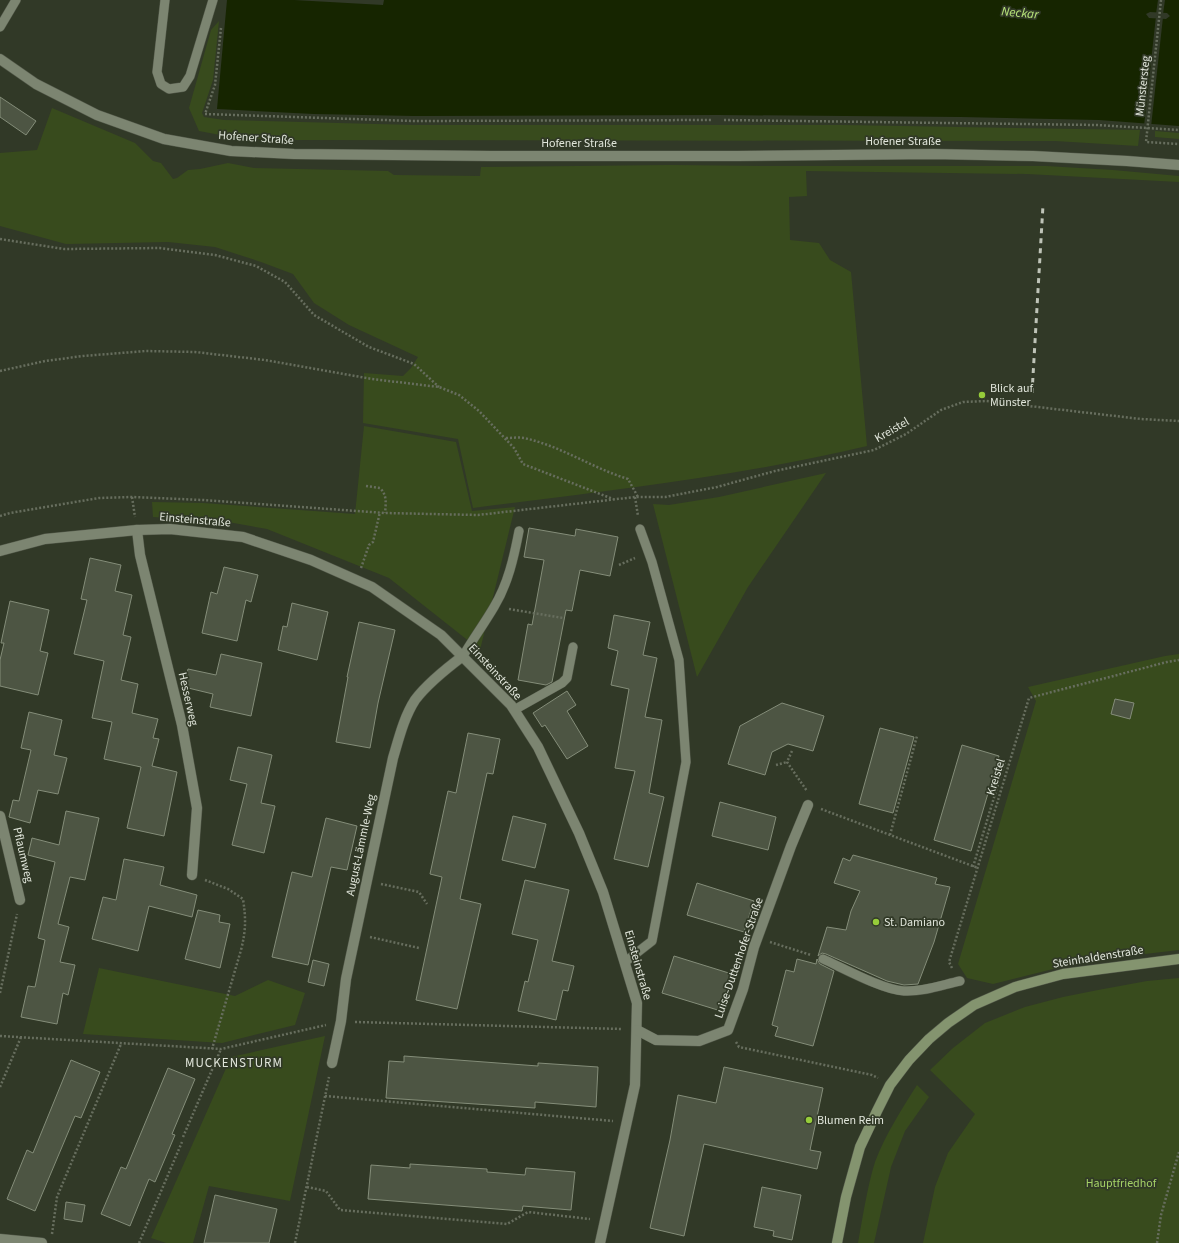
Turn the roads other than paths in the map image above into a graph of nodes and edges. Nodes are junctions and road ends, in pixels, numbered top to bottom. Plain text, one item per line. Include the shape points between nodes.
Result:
1 (16, 0) edge
2 (165, 0) edge
3 (213, 0) edge
4 (0, 27) edge
5 (0, 59) edge
6 (1179, 165) edge
7 (640, 529) road end
8 (137, 530) junction
9 (519, 531) dead end
10 (0, 551) edge
11 (573, 647) dead end
12 (463, 656) junction
13 (514, 710) junction
14 (809, 800) road end
15 (0, 816) edge
16 (192, 876) road end
17 (20, 900) road end
18 (823, 959) road end
19 (1179, 959) edge
20 (625, 962) junction
21 (960, 981) road end
22 (637, 1030) junction
23 (332, 1063) road end
24 (0, 1239) edge
25 (42, 1243) edge
26 (600, 1243) edge
27 (837, 1243) edge

1 - 4 lane
2 - 3 lane via 157,72 161,84 169,89 183,87 190,76
5 - 6 street, Hofener Straße via 36,84 96,115 164,139 231,151 491,156 941,154 1033,156
7 - 20 lane via 652,562 679,660 686,762 652,941
8 - 10 street, Einsteinstraße via 45,539
8 - 12 street, Einsteinstraße via 170,529 243,538 310,560 372,587 441,635
8 - 16 street, Hesserweg via 140,555 182,724 196,808
9 - 12 lane via 512,562 495,606
11 - 13 lane via 567,678
12 - 13 street, Einsteinstraße
12 - 23 street, August-Lämmle-Weg via 440,674 416,700 402,726 346,979
13 - 20 street, Einsteinstraße via 538,747 579,833 603,892
14 - 22 street, Luise-Duttenhofer-Straße via 758,938 728,1030 699,1041 656,1040
15 - 17 street, Pflaumweg
18 - 21 lane via 882,986 904,991
19 - 27 street, Steinhaldenstraße via 1063,974 1016,987 974,1005 948,1023 909,1060 890,1085 860,1147
20 - 22 street, Einsteinstraße via 637,1002
22 - 26 street, Einsteinstraße via 635,1085
24 - 25 street

